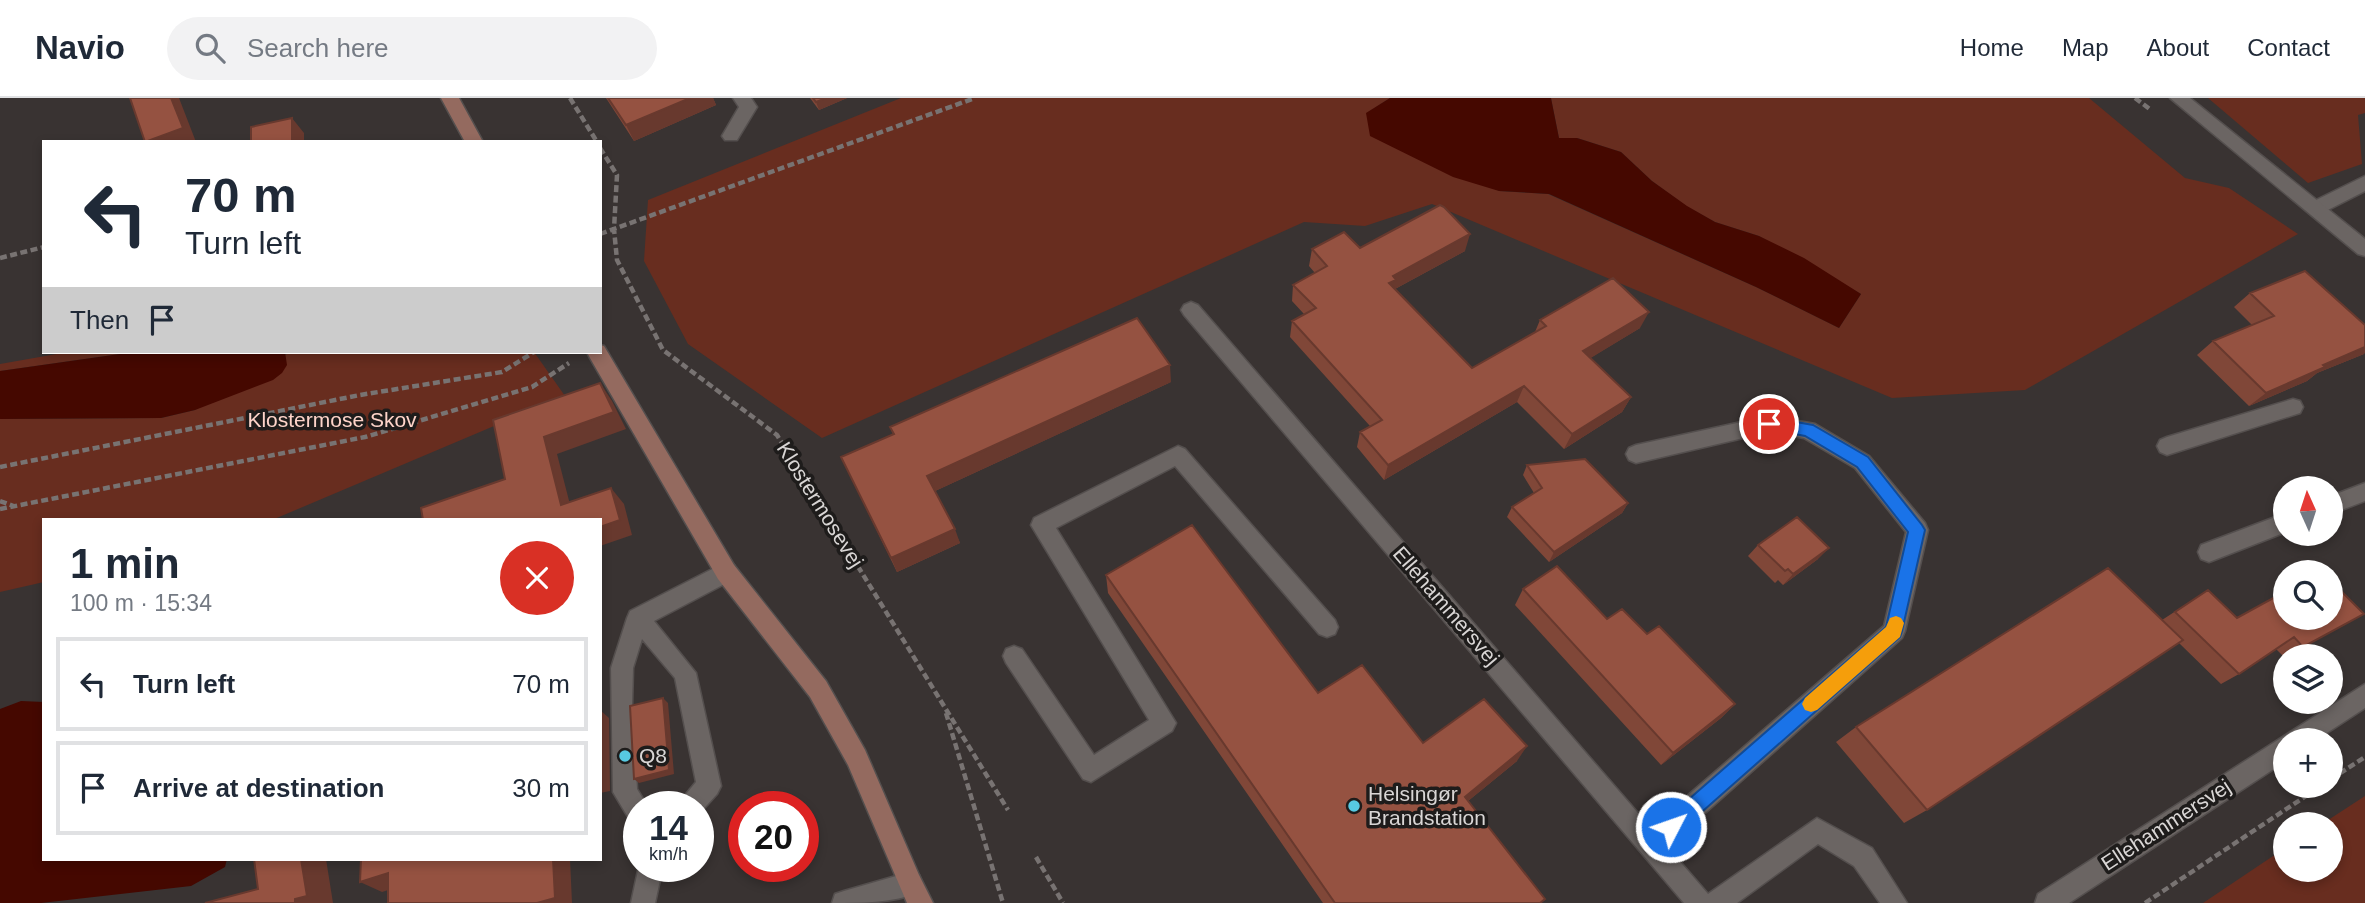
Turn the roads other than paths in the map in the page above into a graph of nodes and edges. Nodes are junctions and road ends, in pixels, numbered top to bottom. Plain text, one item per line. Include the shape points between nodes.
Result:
1 (450, 98) edge
2 (742, 98) edge
3 (2179, 98) edge
4 (731, 136) dead end
5 (473, 140) edge
6 (2365, 183) edge
7 (2316, 208) junction
8 (2365, 249) edge
9 (1191, 310) dead end
10 (598, 354) edge
11 (2293, 407) dead end
12 (2167, 446) dead end
13 (1636, 454) dead end
14 (2365, 492) edge
15 (2343, 500) edge
16 (2273, 527) edge
17 (2209, 552) dead end
18 (726, 572) junction
19 (638, 618) junction
20 (1327, 627) dead end
21 (1014, 656) dead end
22 (2365, 695) edge
23 (2314, 728) edge
24 (2273, 755) edge
25 (625, 791) edge
26 (704, 791) edge
27 (1651, 844) junction
28 (648, 882) edge
29 (916, 894) edge
30 (643, 903) edge
31 (844, 903) edge
32 (1700, 903) edge
33 (1716, 903) edge
34 (1895, 903) edge
35 (2047, 903) edge

1 - 5 main road
2 - 4 street via 748,107
3 - 7 street
6 - 7 street
7 - 8 street
9 - 27 street, Ellehammersvej
10 - 18 main road
11 - 12 street
13 - 27 street via 1769,424 1808,430 1862,462 1917,530 1894,631
14 - 15 street
16 - 17 street
18 - 19 street
18 - 29 main road via 818,689 857,758
19 - 25 street via 622,668
19 - 26 street via 685,673 709,786
20 - 21 street via 1178,455 1042,525 1164,723 1091,771
22 - 23 street
24 - 35 street, Ellehammersvej
27 - 32 street, Ellehammersvej
28 - 30 street
29 - 31 street
33 - 34 street via 1817,830 1863,858

